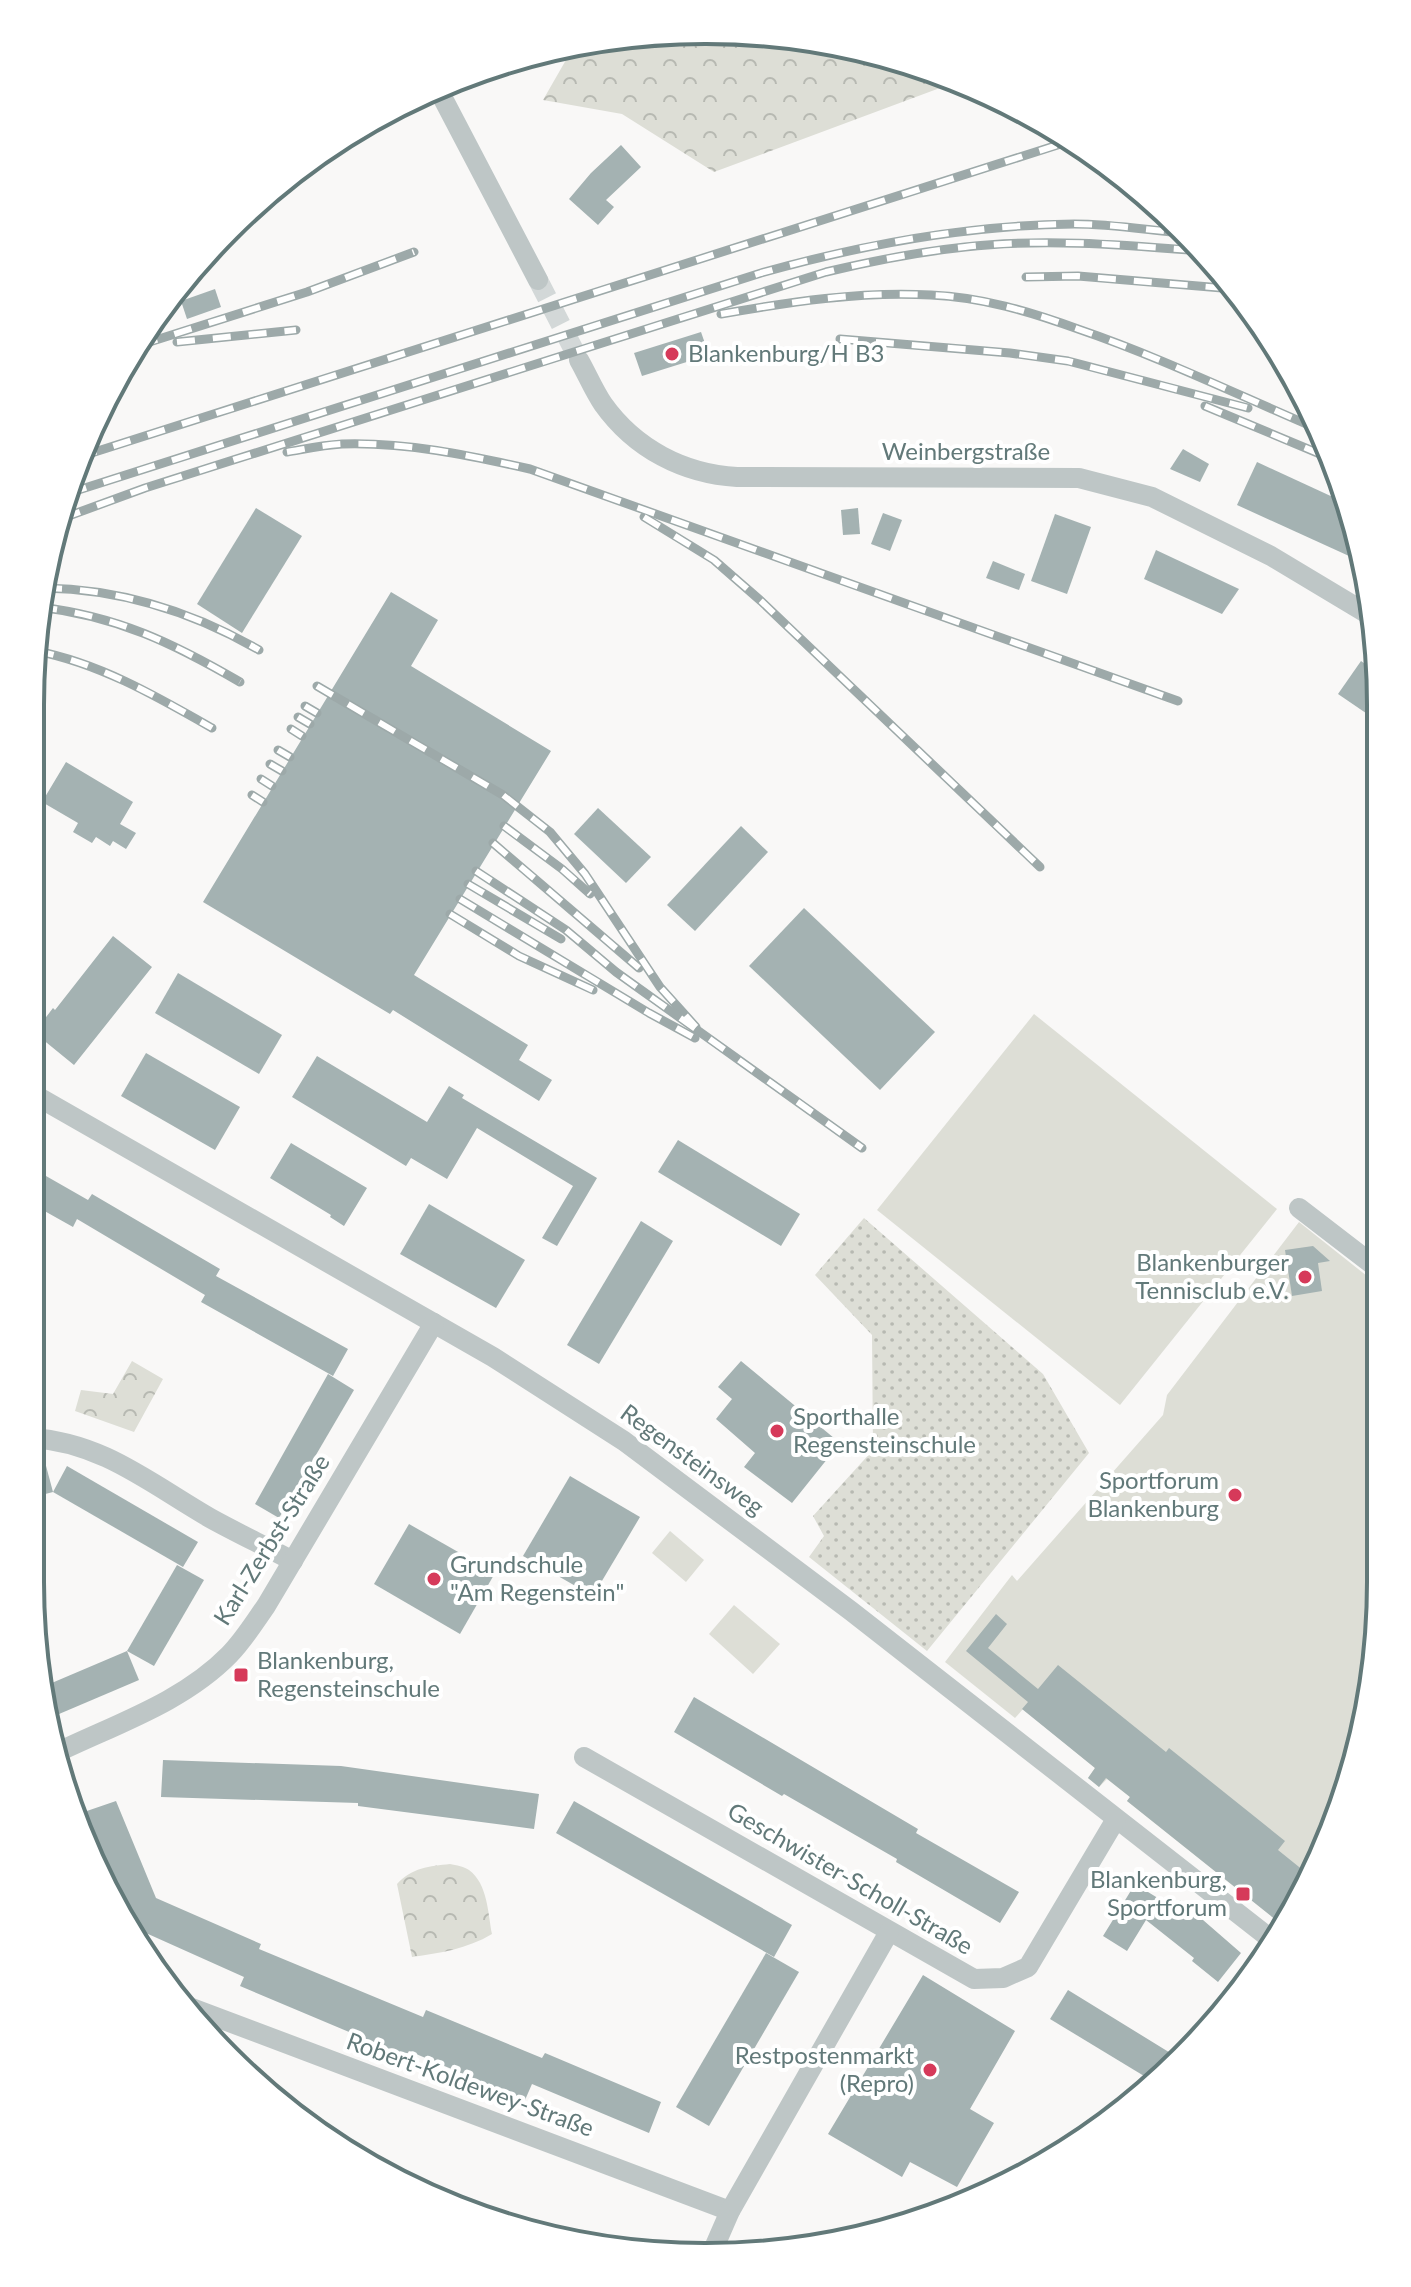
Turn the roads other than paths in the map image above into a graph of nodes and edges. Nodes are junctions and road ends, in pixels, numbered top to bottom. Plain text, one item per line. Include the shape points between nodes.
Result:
1 (443, 98) edge
2 (538, 280) tunnel mouth
3 (579, 360) tunnel mouth
4 (1359, 609) edge
5 (44, 1100) edge
6 (1299, 1208) dead end
7 (1367, 1260) edge
8 (434, 1323) junction
9 (44, 1439) edge
10 (293, 1561) junction
11 (66, 1748) edge
12 (584, 1757) dead end
13 (1116, 1819) junction
14 (889, 1932) junction
15 (1265, 1934) edge
16 (204, 2012) edge
17 (730, 2211) junction
18 (716, 2243) edge

1 - 2 street
3 - 4 street, Weinbergstraße via 603,404 625,429 688,469 737,477 1079,478 1152,497 1271,556
5 - 8 street, Regensteinsweg
6 - 7 street
8 - 10 street, Karl-Zerbst-Straße
8 - 13 street, Regensteinsweg via 678,1479
9 - 10 street via 102,1455
10 - 11 street, Karl-Zerbst-Straße via 239,1643 214,1668 177,1695
12 - 14 street, Geschwister-Scholl-Straße
13 - 14 street, Geschwister-Scholl-Straße via 1028,1967 1003,1978 974,1979
13 - 15 street, Regensteinsweg
14 - 17 street
16 - 17 street, Robert-Koldewey-Straße
17 - 18 street

